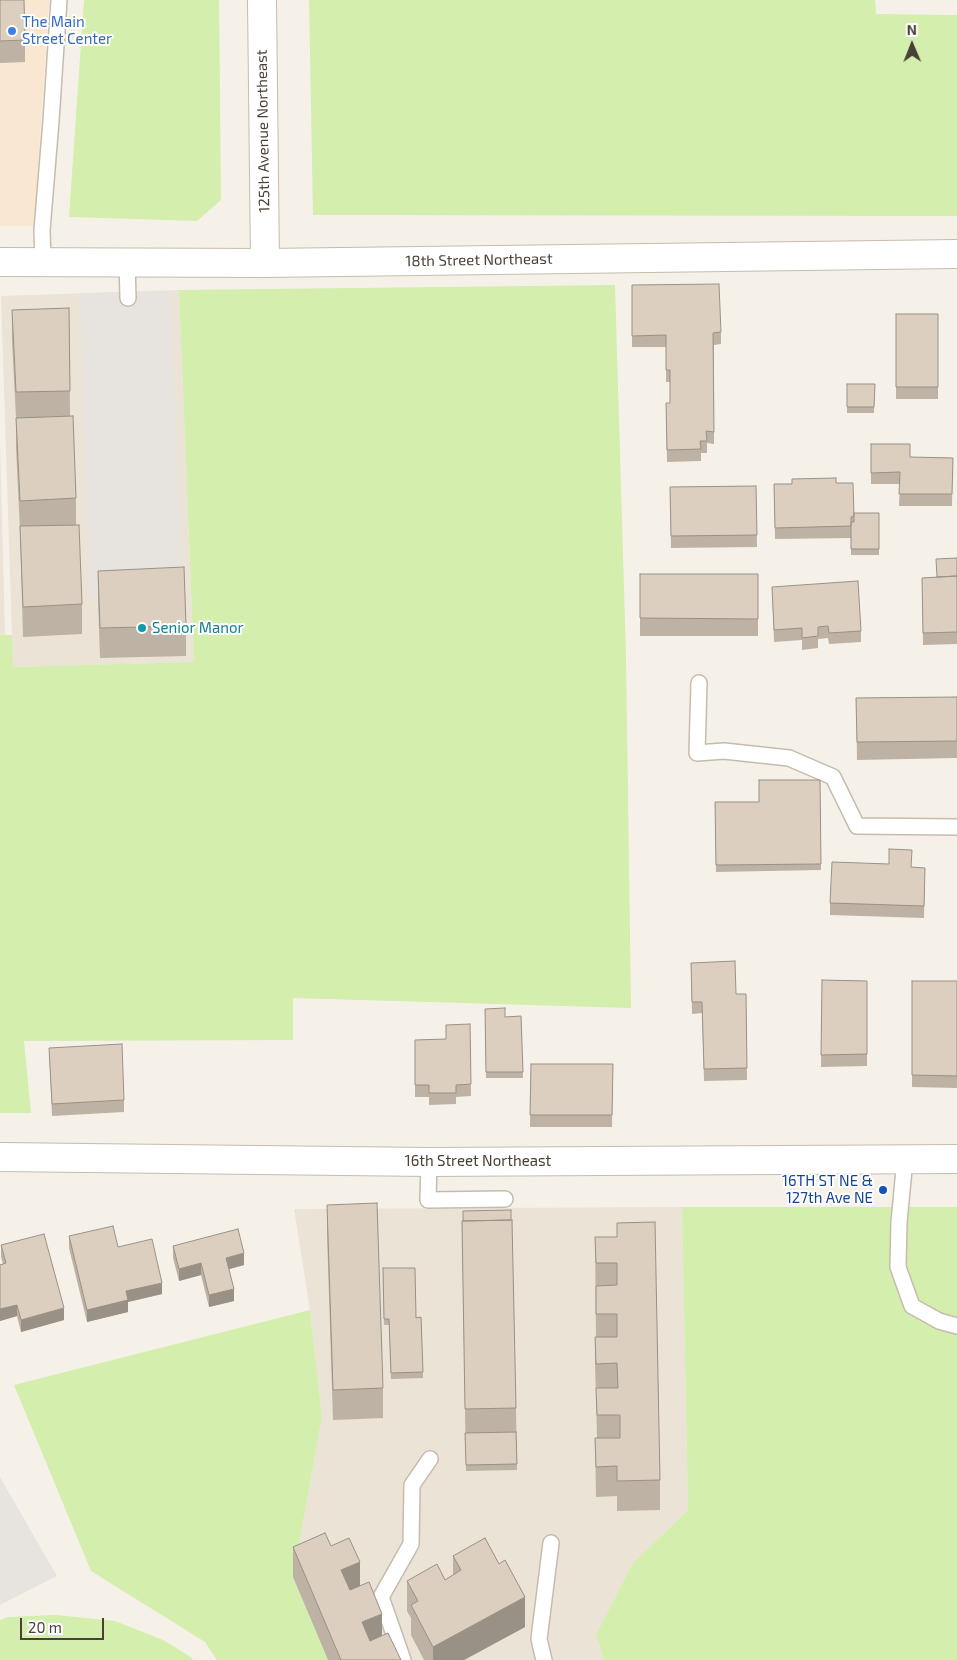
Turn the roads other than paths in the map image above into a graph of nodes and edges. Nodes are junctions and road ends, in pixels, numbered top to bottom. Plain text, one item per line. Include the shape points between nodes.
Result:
1 (59, 0) edge
2 (262, 0) edge
3 (957, 254) edge
4 (0, 262) edge
5 (43, 262) junction
6 (127, 263) junction
7 (265, 263) junction
8 (128, 298) dead end
9 (699, 683) dead end
10 (957, 827) edge
11 (0, 1157) edge
12 (905, 1159) junction
13 (957, 1159) edge
14 (429, 1162) junction
15 (505, 1199) dead end
16 (957, 1326) edge
17 (430, 1459) dead end
18 (551, 1543) dead end
19 (404, 1660) edge
20 (544, 1660) edge

1 - 5 lane via 42,230
2 - 7 street, 125th Avenue Northeast
3 - 7 street, 18th Street Northeast
4 - 5 street, 18th Street Northeast
5 - 6 street, 18th Street Northeast
6 - 7 street, 18th Street Northeast
6 - 8 lane
9 - 10 lane via 697,752 724,751 789,758 834,777 857,826
11 - 14 street, 16th Street Northeast
12 - 13 street, 16th Street Northeast
12 - 14 street, 16th Street Northeast
12 - 16 lane via 898,1267 912,1306 939,1321
14 - 15 lane via 428,1200
17 - 19 lane via 412,1485 411,1544 380,1597
18 - 20 lane via 539,1639

